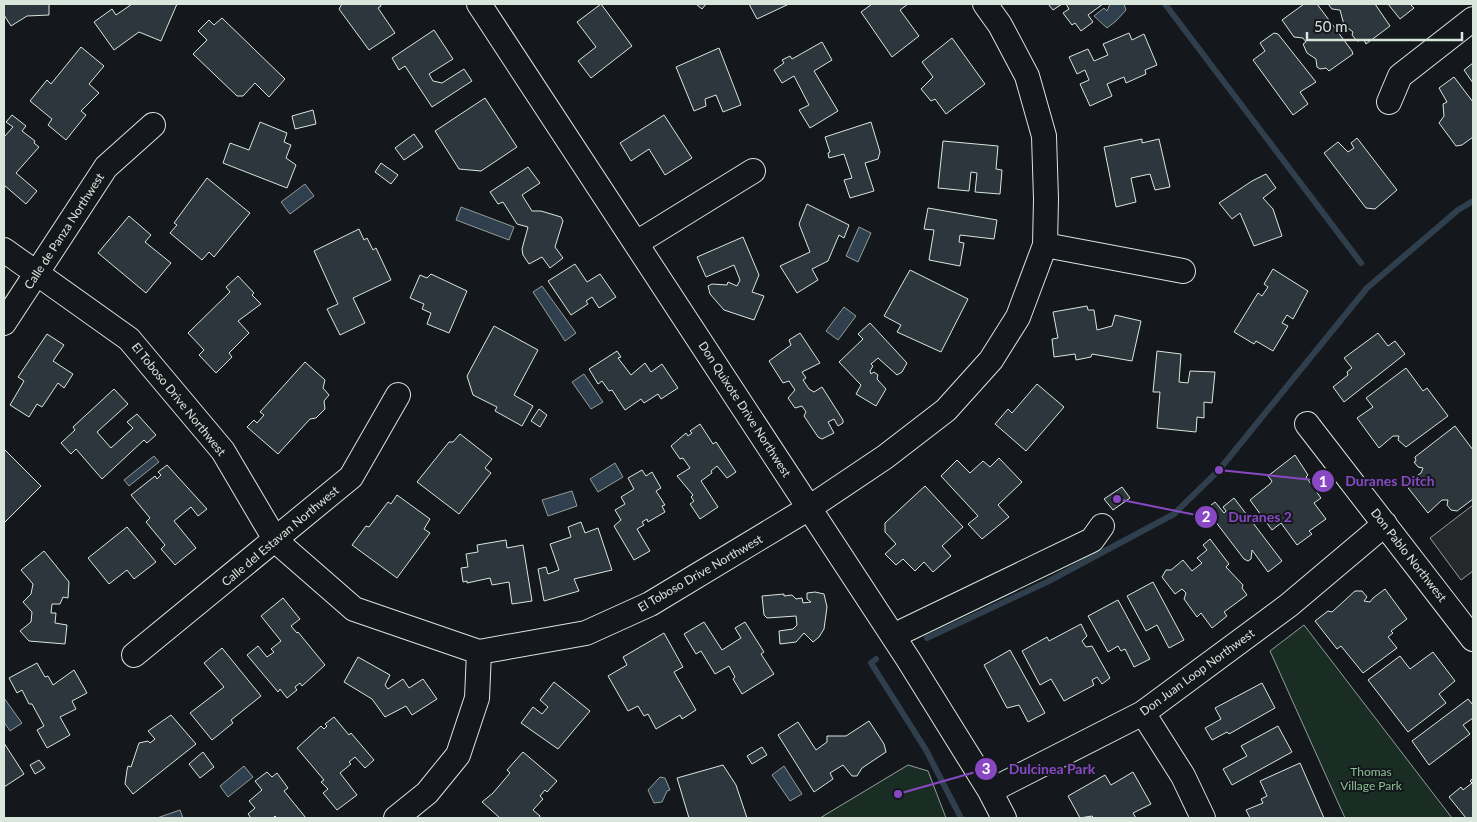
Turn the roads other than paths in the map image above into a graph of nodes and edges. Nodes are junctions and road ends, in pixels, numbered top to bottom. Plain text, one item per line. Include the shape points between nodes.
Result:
1 (479, 4) edge
2 (985, 4) edge
3 (1473, 19) edge
4 (1389, 102) dead end
5 (153, 124) dead end
6 (753, 171) dead end
7 (638, 242) junction
8 (1045, 246) junction
9 (4, 250) edge
10 (1183, 271) dead end
11 (38, 272) junction
12 (4, 323) edge
13 (398, 395) dead end
14 (1308, 424) dead end
15 (809, 508) junction
16 (1385, 524) junction
17 (1102, 526) dead end
18 (276, 540) junction
19 (893, 636) junction
20 (1473, 639) edge
21 (479, 652) junction
22 (134, 655) dead end
23 (1143, 713) junction
24 (990, 791) junction
25 (396, 818) edge
26 (1004, 818) edge
27 (1203, 818) edge

1 - 7 street, Don Quixote Drive Northwest
2 - 8 street via 1027,76 1044,136
3 - 4 street via 1400,76
5 - 11 street, Calle de Panza Northwest via 106,166
6 - 7 street
7 - 15 street, Don Quixote Drive Northwest
8 - 10 street
8 - 15 street, El Toboso Drive Northwest via 1018,317 984,367 946,410 885,457
9 - 11 street, El Toboso Drive Northwest
11 - 12 street, Calle de Panza Northwest
11 - 18 street, El Toboso Drive Northwest via 129,339 223,451
13 - 18 street, Calle del Estavan Northwest via 351,477
14 - 16 street, Don Pablo Northwest
15 - 19 street, Don Quixote Drive Northwest
15 - 21 street, El Toboso Drive Northwest via 650,604 586,633
16 - 20 street, Don Pablo Northwest
16 - 23 street, Don Juan Loop Northwest via 1289,605
17 - 19 street via 1092,540
18 - 21 street, El Toboso Drive Northwest via 354,609
18 - 22 street, Calle del Estavan Northwest
19 - 24 street, Don Quixote Drive Northwest
21 - 25 street via 478,698 458,755 427,793
23 - 24 street, Don Juan Loop Northwest
23 - 27 street via 1183,776
24 - 26 street, Don Quixote Drive Northwest

